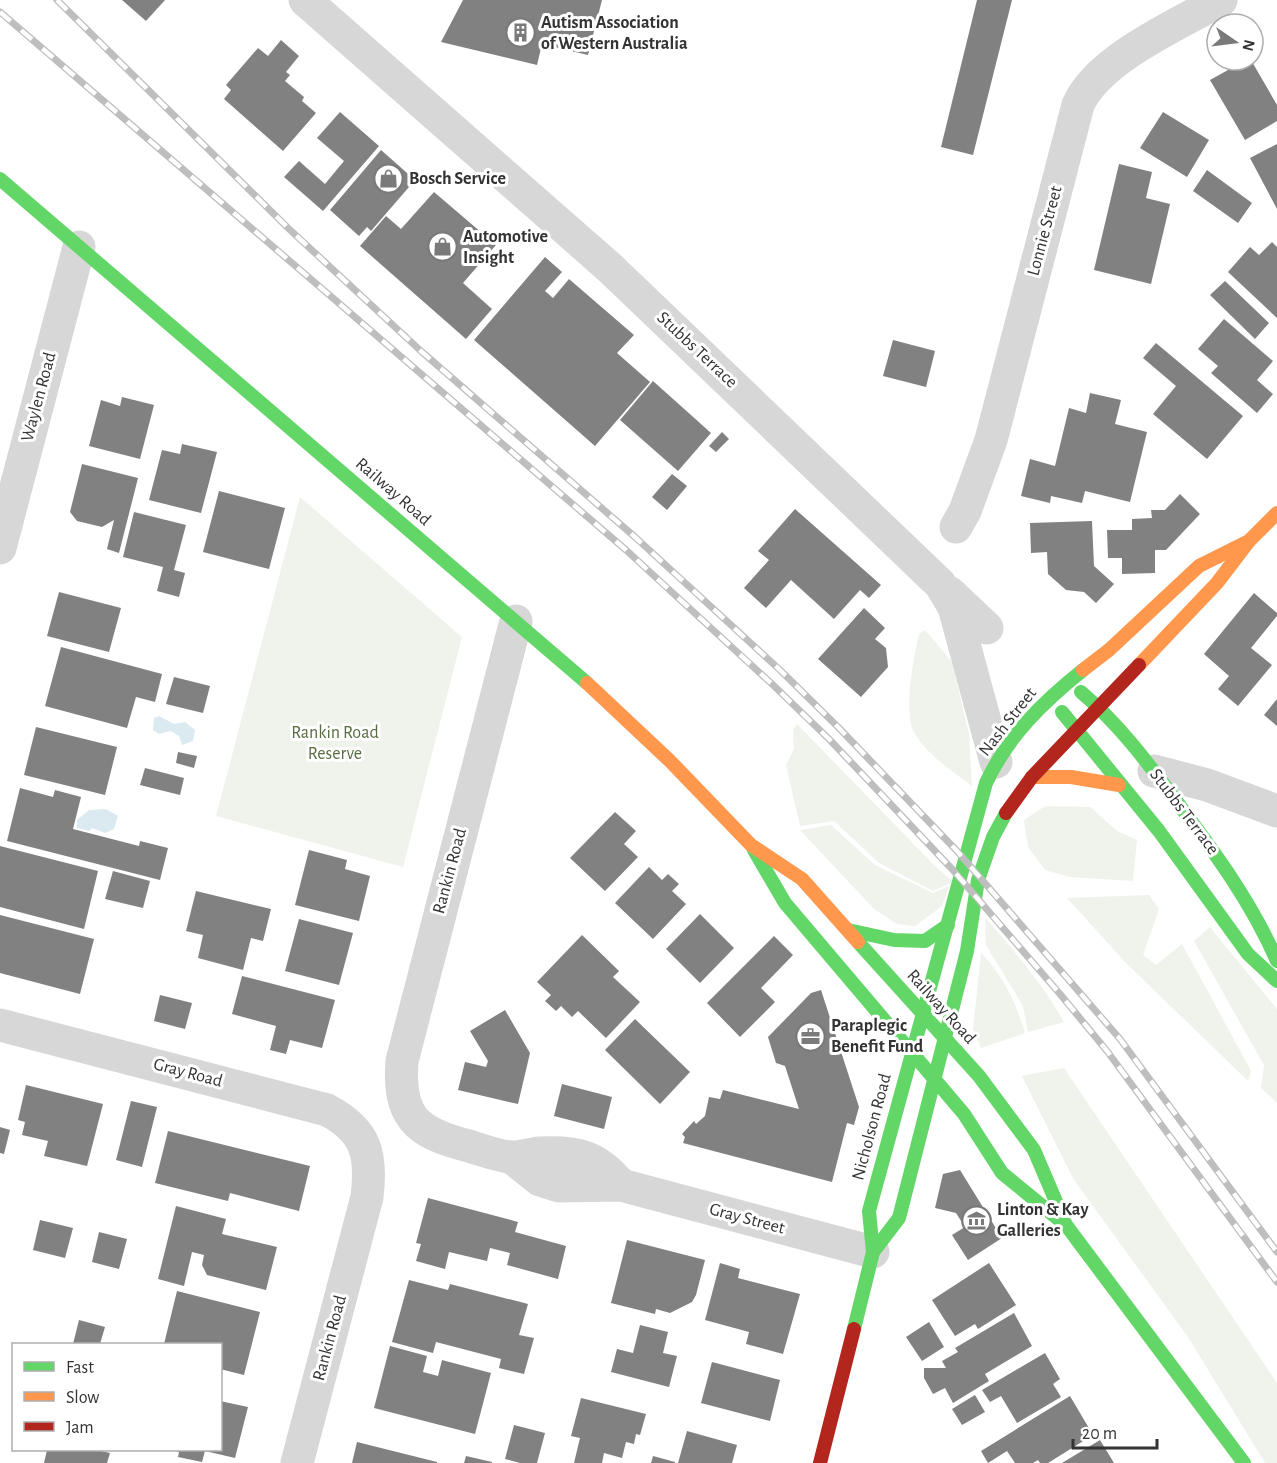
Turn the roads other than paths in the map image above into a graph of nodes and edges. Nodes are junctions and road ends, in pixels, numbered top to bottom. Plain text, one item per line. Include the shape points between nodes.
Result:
1 (306, 0) edge
2 (1221, 0) edge
3 (0, 180) edge
4 (79, 247) junction
5 (1277, 513) edge
6 (956, 527) dead end
7 (1249, 542) junction
8 (0, 548) edge
9 (940, 584) junction
10 (516, 621) junction
11 (987, 628) dead end
12 (1068, 682) junction
13 (1052, 695) junction
14 (1099, 706) junction
15 (1074, 730) junction
16 (996, 762) junction
17 (1154, 771) junction
18 (1032, 777) junction
19 (1119, 785) junction
20 (1277, 810) edge
21 (751, 844) junction
22 (948, 925) junction
23 (848, 930) junction
24 (1277, 961) edge
25 (1277, 981) edge
26 (922, 1012) junction
27 (0, 1025) edge
28 (945, 1037) junction
29 (911, 1050) junction
30 (935, 1078) junction
31 (414, 1121) joint
32 (363, 1143) joint
33 (1066, 1225) junction
34 (873, 1252) junction
35 (297, 1463) edge
36 (820, 1463) edge
37 (1244, 1463) edge

1 - 9 street, Stubbs Terrace via 610,268
2 - 6 street, Lonnie Street via 1128,54 1097,75 1085,90 991,440
3 - 4 main road, Railway Road
4 - 8 street, Waylen Road
4 - 10 main road, Railway Road
5 - 7 main road, Nash Street
7 - 12 main road, Nash Street via 1199,566 1109,651
7 - 14 main road, Nash Street via 1217,583
9 - 11 street
9 - 16 street, Stubbs Terrace via 954,607
10 - 21 main road, Railway Road via 669,760
10 - 31 street, Rankin Road via 402,1061 400,1088
12 - 13 main road, Nash Street
12 - 14 main road, Stubbs Terrace
13 - 15 main road, Stubbs Terrace
13 - 16 main road, Nash Street
14 - 15 main road, Nash Street
14 - 17 main road, Stubbs Terrace
15 - 18 main road, Nash Street
15 - 19 main road, Stubbs Terrace
16 - 22 main road, Nash Street via 986,783
17 - 20 street
17 - 24 main road, Stubbs Terrace via 1225,866
18 - 19 main road, Stubbs Terrace via 1071,777
18 - 28 main road, Nash Street via 1006,810 986,855 970,907 967,951
19 - 25 main road, Stubbs Terrace via 1159,831 1248,954
21 - 23 main road, Railway Road via 802,879
21 - 29 main road, Railway Road via 784,903
22 - 23 main road via 925,941 894,940
22 - 26 main road, Nash Street
23 - 26 main road, Railway Road
26 - 28 main road, Railway Road
26 - 29 main road, Nicholson Road
27 - 32 street, Gray Road via 327,1110 348,1121
28 - 30 main road, Nicholson Road
28 - 33 main road, Railway Road via 1034,1150
29 - 30 main road, Railway Road
29 - 34 main road, Nicholson Road via 869,1211
30 - 33 main road, Railway Road via 1002,1173
30 - 34 main road, Nicholson Road via 899,1218
31 - 34 street, Gray Street via 439,1139 511,1157 568,1153 589,1157 606,1167 621,1185
32 - 35 street, Rankin Road via 370,1169 367,1197
33 - 37 main road, Railway Road
34 - 36 main road, Nicholson Road

